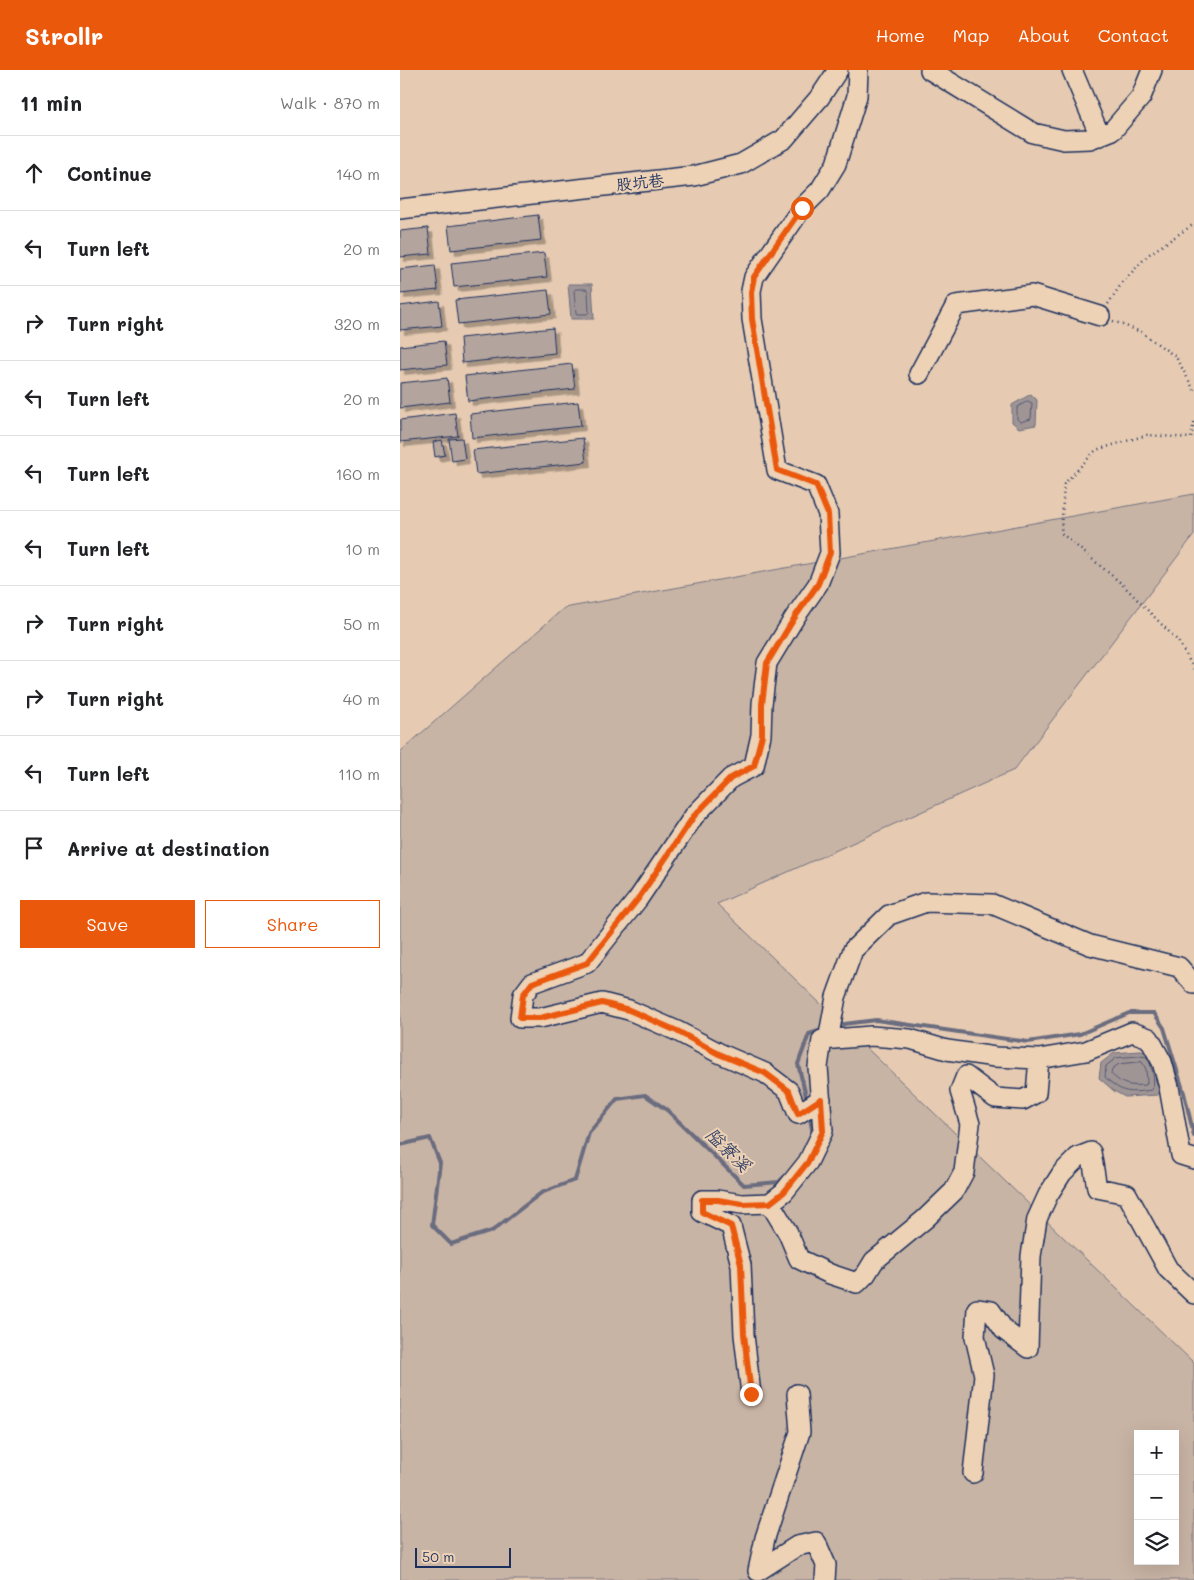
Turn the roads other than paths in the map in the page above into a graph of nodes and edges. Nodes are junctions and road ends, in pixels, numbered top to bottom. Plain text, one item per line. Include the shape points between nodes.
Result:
1 (838, 70) edge
2 (858, 70) edge
3 (930, 70) edge
4 (1072, 70) edge
5 (1152, 70) edge
6 (1100, 136) junction
7 (400, 210) edge
8 (1100, 316) road end
9 (919, 374) dead end
10 (1194, 984) edge
11 (828, 1039) junction
12 (1039, 1059) junction
13 (821, 1099) junction
14 (1187, 1157) edge
15 (770, 1203) junction
16 (1194, 1294) edge
17 (751, 1394) dead end
18 (797, 1394) dead end
19 (973, 1472) dead end
20 (825, 1580) edge

1 - 7 street, 股坑巷 via 820,98 784,139 741,164 694,176
2 - 13 street via 857,96 836,164 754,277 751,292 752,319 777,470 816,485 828,514 830,553 818,584 767,663 762,735 754,766 731,778 694,816 638,899 587,963 532,983 523,995 520,1018 540,1018 602,1003 629,1010 765,1073 789,1091 798,1114
3 - 6 street via 1033,133 1064,140
4 - 6 street
5 - 6 street via 1141,97 1113,130
8 - 9 street via 1032,295 956,305
10 - 11 street via 1179,967 1090,944 992,904 926,902 889,916 852,950 836,997
11 - 12 street via 871,1036 910,1039 947,1050
11 - 13 street via 822,1040 818,1067
12 - 14 street via 1086,1051 1132,1032 1149,1038 1162,1062
12 - 15 street via 1036,1093 1023,1100 995,1098 966,1076 960,1091 970,1124 964,1172 954,1191 874,1261 857,1283 799,1259
13 - 15 street via 823,1131 808,1162 784,1192
15 - 17 street via 702,1200 702,1212 731,1226 741,1265
16 - 19 street via 1168,1269 1127,1194 1098,1188 1090,1152 1078,1156 1048,1195 1037,1219 1031,1256 1028,1348 1004,1330 991,1311 977,1309 975,1337 984,1374
18 - 20 street via 800,1432 765,1538 758,1571 797,1546 816,1542 826,1565

